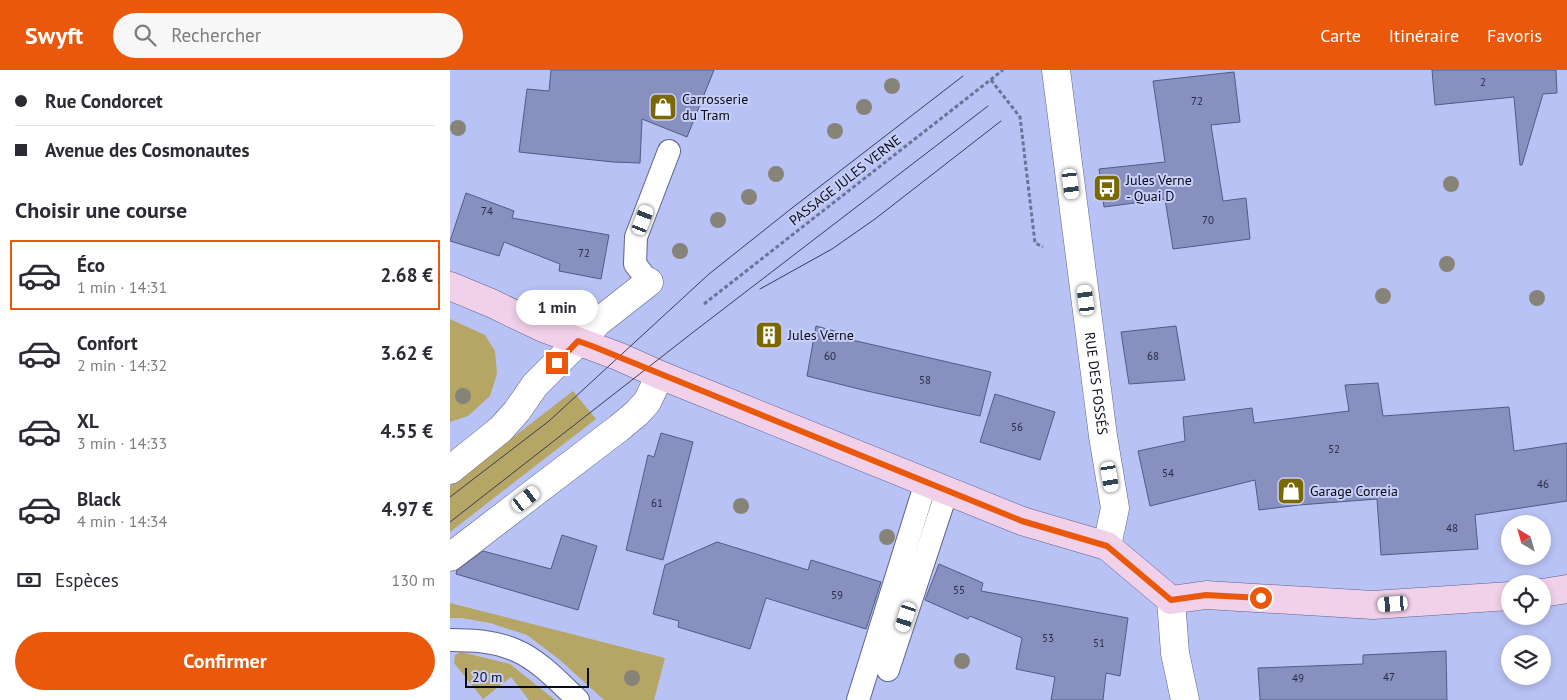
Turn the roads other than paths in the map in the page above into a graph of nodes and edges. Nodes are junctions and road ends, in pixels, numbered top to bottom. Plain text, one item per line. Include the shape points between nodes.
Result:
1 (1056, 70) edge
2 (669, 151) dead end
3 (649, 282) joint
4 (450, 286) edge
5 (578, 341) junction
6 (660, 375) junction
7 (450, 470) edge
8 (937, 487) junction
9 (1107, 546) junction
10 (450, 557) edge
11 (1567, 589) edge
12 (1551, 592) edge
13 (1501, 597) edge
14 (1171, 600) junction
15 (450, 640) edge
16 (888, 670) dead end
17 (578, 700) edge
18 (858, 700) edge
19 (1184, 700) edge

1 - 9 street, RUE DES FOSSÉS via 1102,436 1115,508
2 - 3 lane via 636,237 635,264
3 - 5 street
4 - 5 street
5 - 6 street
5 - 7 street via 535,385 501,429
6 - 8 street
6 - 10 street via 647,402 619,428
8 - 9 street via 1022,521
8 - 16 lane
8 - 18 lane
9 - 14 street
11 - 12 street
13 - 14 street via 1373,606 1206,595
14 - 19 street via 1175,653
15 - 17 lane via 491,642 516,650 543,668

